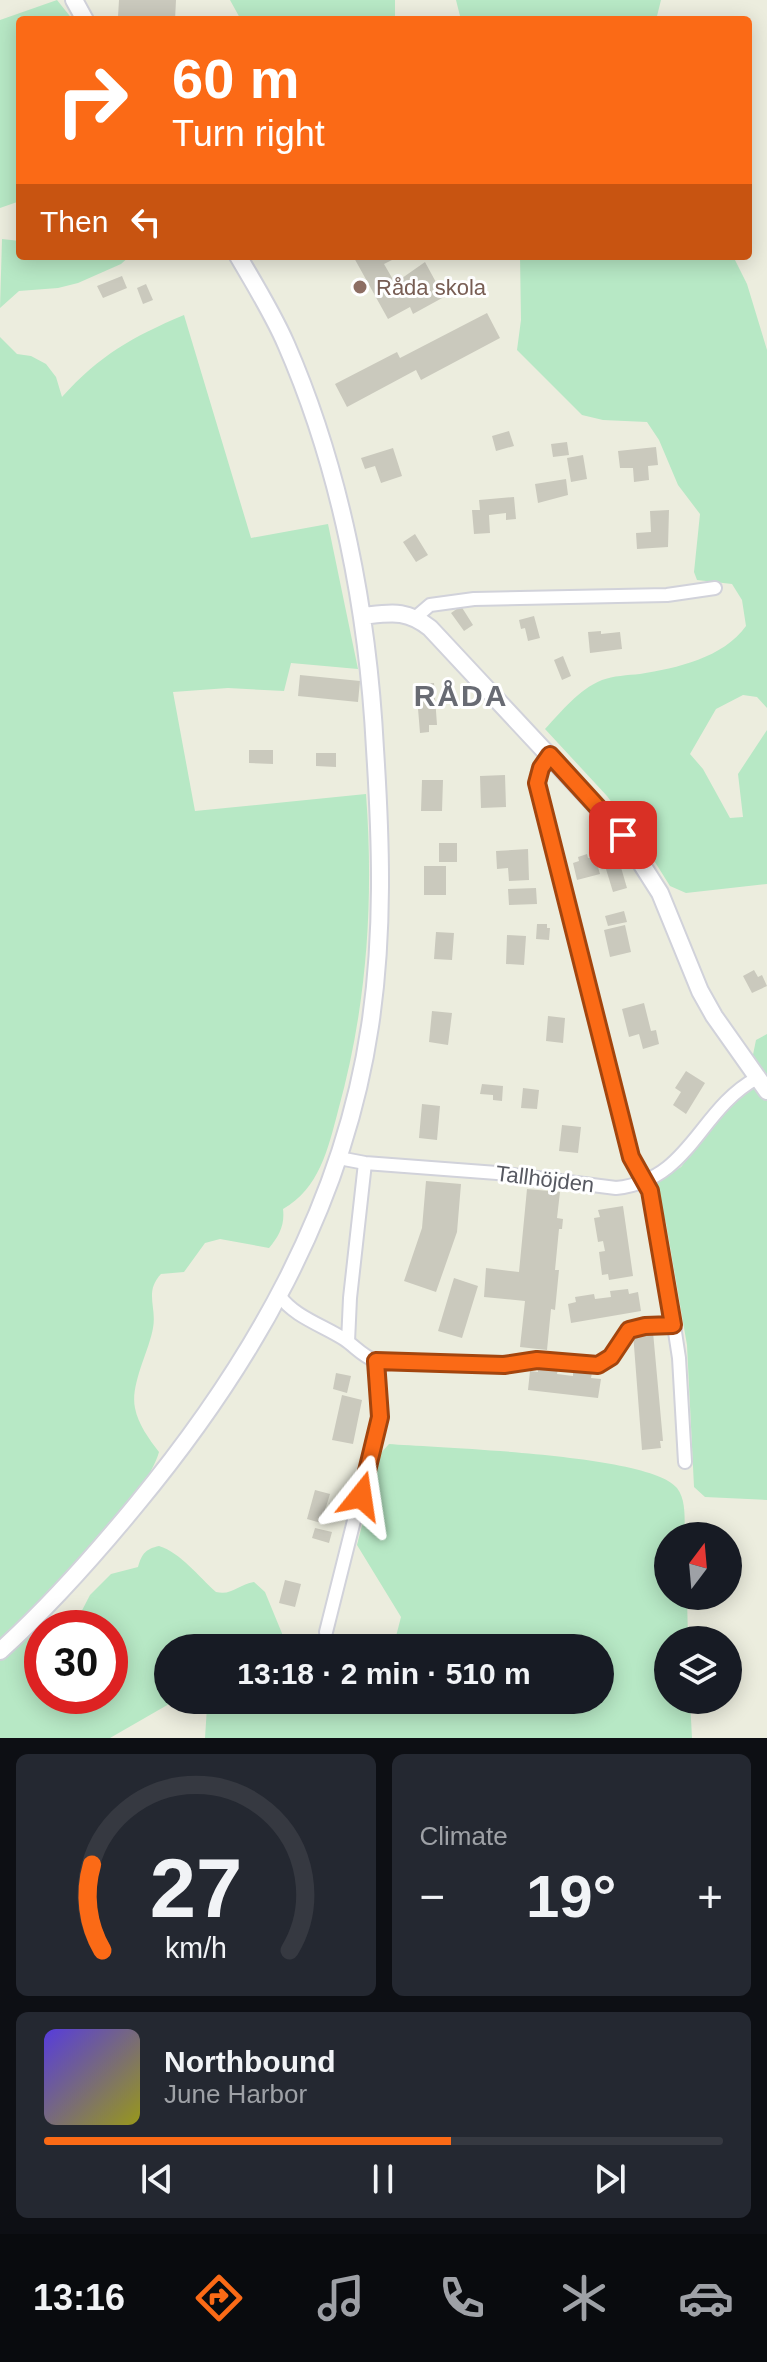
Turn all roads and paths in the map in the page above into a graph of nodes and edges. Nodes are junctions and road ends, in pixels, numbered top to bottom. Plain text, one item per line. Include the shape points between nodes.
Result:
1 (240, 260) edge
2 (715, 588) dead end
3 (362, 616) junction
4 (416, 617) junction
5 (550, 755) junction
6 (762, 1085) edge
7 (339, 1158) junction
8 (365, 1163) junction
9 (647, 1182) junction
10 (280, 1296) junction
11 (673, 1325) junction
12 (348, 1342) junction
13 (376, 1361) junction
14 (685, 1462) dead end
15 (326, 1632) dead end
16 (0, 1651) edge

1 - 3 street via 284,340 311,409
2 - 4 street via 667,595 474,599 430,605
3 - 4 street
3 - 7 street via 378,788 378,936 365,1058
4 - 5 street
5 - 6 street via 645,867 700,991
5 - 9 street via 537,783 631,1157
6 - 9 street via 732,1093 682,1155
7 - 8 street, Tallhöjden
7 - 10 street
8 - 9 street, Tallhöjden via 616,1188
8 - 12 street
9 - 11 street
10 - 12 street
10 - 16 street via 225,1387 172,1460 99,1550
11 - 13 street via 629,1330 611,1357 598,1365
11 - 14 street
12 - 13 street
13 - 15 street via 380,1417

